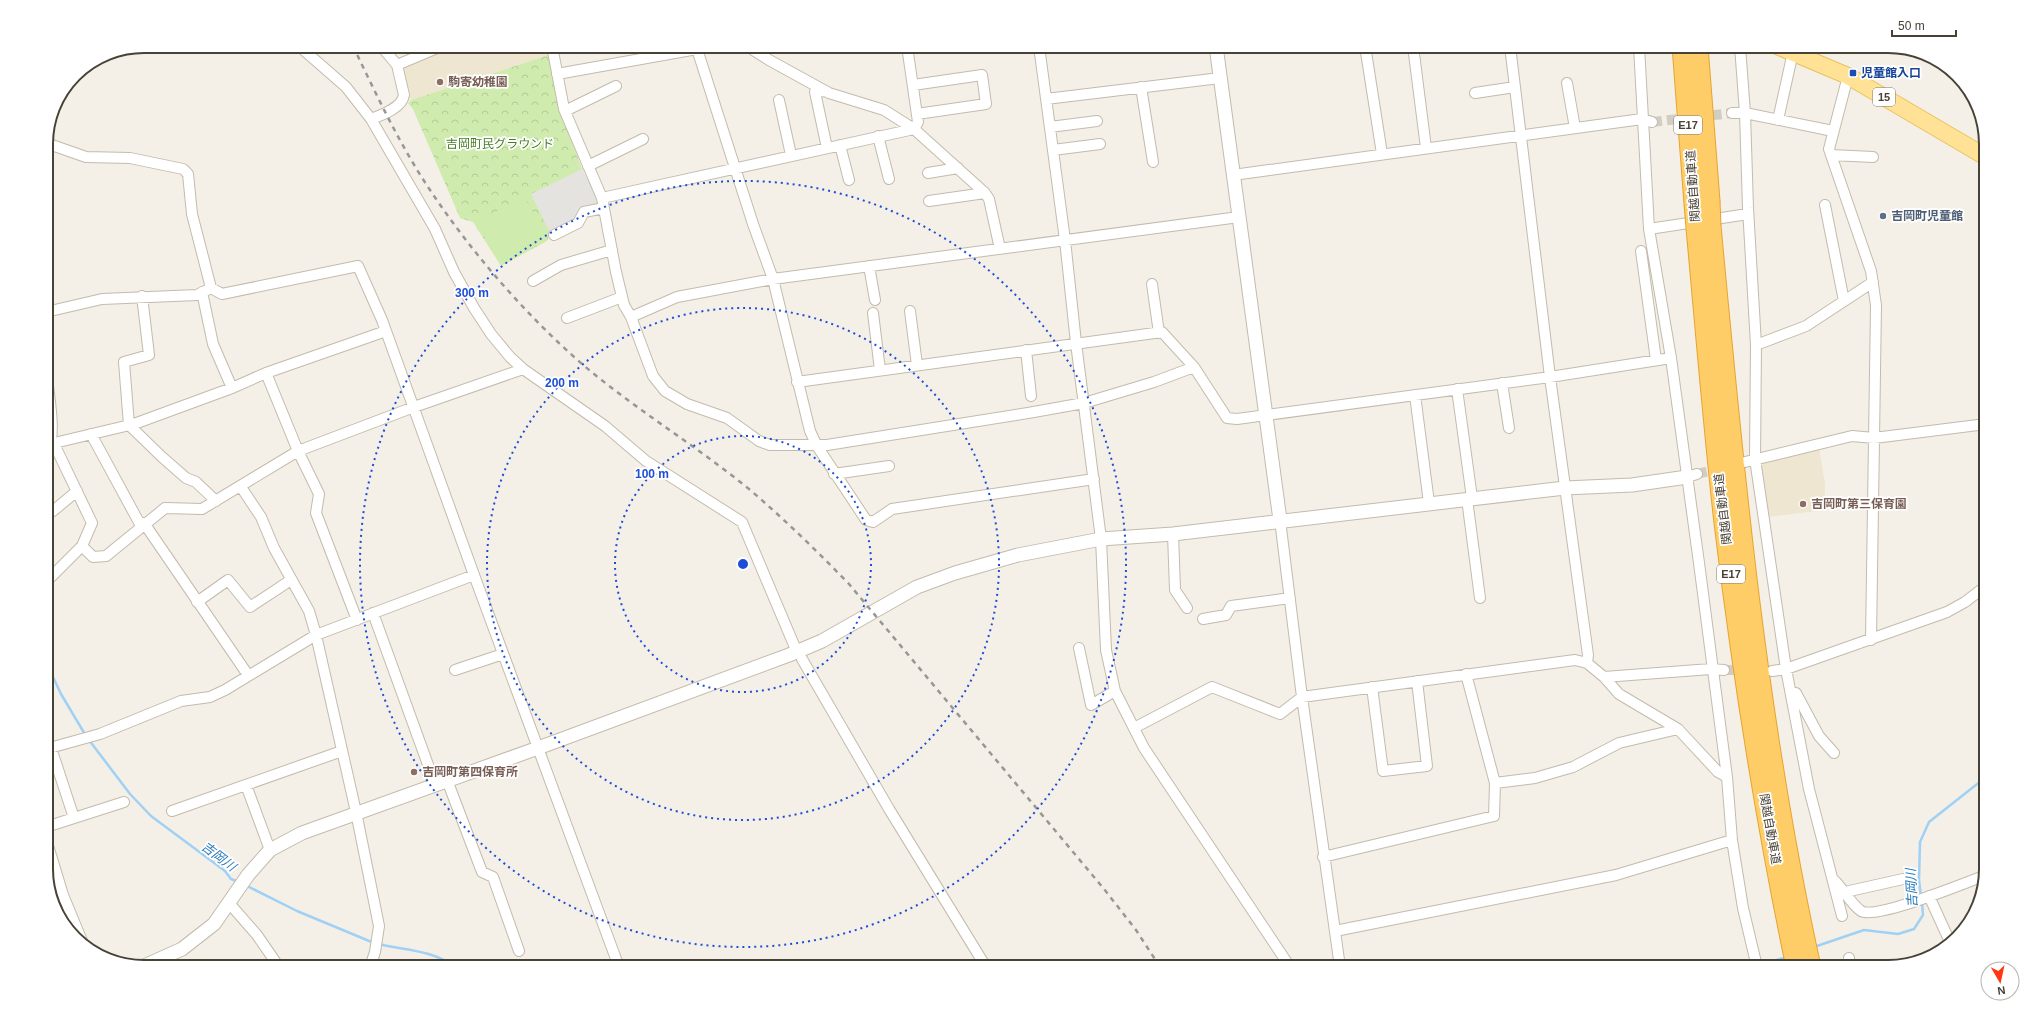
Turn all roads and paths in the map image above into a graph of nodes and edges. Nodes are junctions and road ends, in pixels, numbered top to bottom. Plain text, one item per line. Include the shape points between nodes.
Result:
1 (307, 53) edge
2 (387, 53) edge
3 (425, 53) edge
4 (553, 53) edge
5 (673, 53) edge
6 (702, 53) edge
7 (757, 53) edge
8 (908, 53) edge
9 (1040, 53) edge
10 (1217, 53) edge
11 (1366, 53) edge
12 (1414, 53) edge
13 (1511, 53) edge
14 (1639, 53) edge
15 (1683, 53) edge
16 (1698, 53) edge
17 (1741, 53) edge
18 (1793, 53) edge
19 (1795, 53) edge
20 (397, 65) junction
21 (557, 74) junction
22 (1848, 76) junction
23 (1220, 78) junction
24 (1567, 82) dead end
25 (913, 85) junction
26 (616, 86) dead end
27 (1141, 87) junction
28 (1515, 87) junction
29 (824, 91) junction
30 (1475, 92) dead end
31 (1046, 99) junction
32 (779, 100) dead end
33 (565, 112) junction
34 (1732, 113) tunnel mouth
35 (1745, 113) junction
36 (917, 114) junction
37 (371, 119) junction
38 (1642, 119) junction
39 (1778, 120) junction
40 (1097, 121) dead end
41 (1652, 122) tunnel mouth
42 (1050, 127) junction
43 (1575, 128) junction
44 (914, 129) junction
45 (1833, 131) junction
46 (1520, 135) junction
47 (878, 136) junction
48 (643, 139) dead end
49 (1100, 144) dead end
50 (53, 145) edge
51 (840, 145) junction
52 (827, 148) junction
53 (1426, 148) junction
54 (1053, 150) junction
55 (1979, 153) edge
56 (1382, 154) junction
57 (791, 155) junction
58 (1831, 155) junction
59 (1873, 157) dead end
60 (1153, 162) dead end
61 (588, 166) junction
62 (735, 168) junction
63 (958, 168) junction
64 (928, 173) dead end
65 (1233, 175) junction
66 (889, 179) dead end
67 (849, 180) dead end
68 (985, 193) junction
69 (929, 201) dead end
70 (603, 203) junction
71 (1702, 203) junction
72 (1825, 204) dead end
73 (1748, 214) junction
74 (1239, 217) junction
75 (1650, 229) junction
76 (554, 235) dead end
77 (1065, 240) junction
78 (1000, 249) junction
79 (612, 250) junction
80 (1641, 251) dead end
81 (869, 266) junction
82 (773, 279) junction
83 (532, 281) dead end
84 (1873, 282) junction
85 (1152, 284) dead end
86 (212, 288) junction
87 (202, 292) junction
88 (142, 296) junction
89 (622, 297) junction
90 (875, 300) dead end
91 (1844, 301) junction
92 (53, 310) edge
93 (910, 311) dead end
94 (872, 313) dead end
95 (631, 317) junction
96 (567, 318) dead end
97 (386, 331) junction
98 (1159, 333) junction
99 (1076, 343) junction
100 (1756, 345) junction
101 (1026, 350) junction
102 (1671, 358) junction
103 (1656, 360) junction
104 (918, 365) junction
105 (1194, 367) junction
106 (523, 369) junction
107 (880, 370) junction
108 (266, 373) junction
109 (1550, 377) junction
110 (797, 382) junction
111 (1502, 383) junction
112 (232, 388) junction
113 (1457, 389) junction
114 (1415, 395) junction
115 (1032, 396) dead end
116 (1084, 403) junction
117 (414, 407) junction
118 (1265, 415) junction
119 (129, 425) junction
120 (1979, 425) edge
121 (1509, 428) dead end
122 (91, 434) junction
123 (1874, 438) junction
124 (53, 443) edge
125 (53, 446) edge
126 (817, 446) junction
127 (298, 451) junction
128 (1750, 461) junction
129 (889, 466) dead end
130 (834, 474) junction
131 (1692, 476) junction
132 (1094, 479) junction
133 (241, 486) junction
134 (1566, 488) junction
135 (77, 491) junction
136 (1470, 499) junction
137 (216, 501) junction
138 (1429, 503) junction
139 (53, 511) edge
140 (1280, 520) junction
141 (143, 525) junction
142 (1173, 534) junction
143 (1101, 538) junction
144 (82, 546) junction
145 (53, 575) edge
146 (474, 575) junction
147 (291, 580) junction
148 (1979, 592) edge
149 (1290, 598) junction
150 (1480, 598) dead end
151 (198, 602) junction
152 (1187, 608) dead end
153 (373, 613) junction
154 (1203, 619) dead end
155 (357, 620) junction
156 (316, 635) junction
157 (1871, 640) junction
158 (794, 645) dead end
159 (1079, 648) dead end
160 (503, 654) junction
161 (802, 659) dead end
162 (1587, 663) junction
163 (1711, 669) junction
164 (1786, 669) junction
165 (455, 670) dead end
166 (1724, 670) tunnel mouth
167 (1772, 671) dead end
168 (1466, 674) junction
169 (248, 675) junction
170 (1604, 677) junction
171 (1417, 681) junction
172 (1372, 687) junction
173 (1115, 691) junction
174 (1791, 693) junction
175 (1302, 697) junction
176 (1134, 728) junction
177 (1678, 730) junction
178 (53, 747) edge
179 (538, 748) junction
180 (342, 751) junction
181 (1834, 753) dead end
182 (53, 759) edge
183 (1727, 777) junction
184 (441, 782) junction
185 (1494, 783) junction
186 (246, 785) junction
187 (124, 802) dead end
188 (172, 811) dead end
189 (356, 812) junction
190 (74, 818) junction
191 (53, 825) edge
192 (1732, 840) junction
193 (270, 850) junction
194 (1324, 857) junction
195 (53, 862) edge
196 (1978, 878) edge
197 (1834, 879) junction
198 (1903, 879) dead end
199 (1845, 892) junction
200 (1929, 896) junction
201 (232, 899) junction
202 (1842, 916) dead end
203 (78, 931) edge
204 (1335, 931) junction
205 (1948, 937) edge
206 (519, 951) dead end
207 (158, 960) edge
208 (274, 960) edge
209 (372, 960) edge
210 (616, 960) edge
211 (982, 960) edge
212 (1285, 960) edge
213 (1339, 960) edge
214 (1755, 960) edge
215 (1804, 960) edge

1 - 37 street via 346,87
2 - 20 street
3 - 20 street
4 - 21 street
5 - 21 street
6 - 62 street
7 - 29 street
8 - 25 street
9 - 31 street
10 - 23 street
11 - 56 street
12 - 53 street
13 - 28 street
14 - 38 street
15 - 71 highway, 関越自動車道 / E17
16 - 71 highway, 関越自動車道 / E17
17 - 35 street
18 - 39 street
19 - 22 main road, 15
20 - 37 street via 404,100 396,107
21 - 33 street
22 - 45 street
22 - 55 main road, 15
23 - 27 street
23 - 65 street
24 - 43 street
25 - 36 street
25 - 36 street via 982,75 986,104
26 - 33 street
27 - 31 street
27 - 60 street
28 - 30 street
28 - 46 street
29 - 44 street via 884,110
29 - 52 street via 815,92
31 - 42 street
32 - 57 street
33 - 61 street
34 - 35 street
35 - 39 street
35 - 73 street
36 - 44 street via 918,122
37 - 106 street via 435,229 474,308 495,340
38 - 41 street
38 - 43 street
38 - 75 street
39 - 45 street
40 - 42 street
42 - 54 street
43 - 46 street
44 - 47 street
44 - 63 street
45 - 58 street via 1829,149
46 - 53 street
46 - 109 street
47 - 51 street
47 - 66 street
48 - 61 street
49 - 54 street
50 - 86 street via 86,157 130,158 184,169 188,174 192,214
51 - 52 street
51 - 67 street
52 - 57 street
53 - 56 street
54 - 77 street
56 - 65 street
57 - 62 street
58 - 59 street
58 - 84 street
61 - 70 street
62 - 70 street
62 - 82 street
63 - 64 street
63 - 68 street
65 - 74 street
68 - 69 street
68 - 78 street via 990,199
70 - 76 street via 584,212 578,223
70 - 79 street
71 - 215 highway, 関越自動車道 / E17, bridge via 1760,681 1782,818 1793,915
72 - 91 street
73 - 75 street
73 - 100 street
74 - 77 street
74 - 118 street
75 - 102 street
77 - 78 street
77 - 99 street
78 - 81 street
79 - 83 street via 561,265
79 - 89 street
80 - 103 street
81 - 82 street
81 - 90 street
82 - 95 street via 676,297
82 - 110 street
84 - 91 street
84 - 123 street via 1876,305
85 - 98 street
86 - 87 street
86 - 97 street via 222,294 358,266
87 - 88 street via 197,295
87 - 112 street via 213,344
88 - 92 street via 102,299
88 - 119 street via 149,355 124,362
89 - 95 street
89 - 96 street
91 - 100 street via 1806,326
93 - 104 street
94 - 107 street
95 - 126 street via 652,376 665,391 687,404 727,418 759,441 770,445
97 - 108 street
97 - 117 street
98 - 99 street
98 - 105 street via 1162,332
99 - 101 street
99 - 116 street
100 - 128 street
101 - 104 street
101 - 115 street
102 - 103 street
102 - 131 street
103 - 109 street
104 - 107 street
105 - 116 street
105 - 118 street via 1227,418
106 - 117 street
106 - 158 street via 605,426 646,461 742,522
107 - 110 street
108 - 112 street
108 - 127 street
109 - 111 street
109 - 134 street
110 - 126 street via 810,431
111 - 113 street
111 - 121 street
112 - 119 street
113 - 114 street
113 - 136 street
114 - 118 street
114 - 138 street
116 - 126 street
116 - 132 street
117 - 127 street
117 - 146 street
118 - 140 street
119 - 122 street
119 - 137 street via 186,478 196,482
120 - 123 street
122 - 124 street
122 - 141 street
123 - 128 street via 1852,436
123 - 157 street
125 - 135 street
126 - 130 street
127 - 133 street
127 - 155 street via 319,494 316,513
128 - 164 street
129 - 130 street
130 - 132 street via 866,520 873,522 892,510
131 - 134 street via 1632,485
131 - 163 street
132 - 143 street
133 - 137 street
133 - 147 street via 262,517 274,548
134 - 136 street
134 - 162 street
135 - 139 street
135 - 144 street via 92,523
136 - 138 street
136 - 150 street
137 - 141 street via 202,510 165,508
138 - 140 street
140 - 142 street
140 - 149 street
141 - 144 street via 106,556 93,557
141 - 151 street
142 - 143 street
142 - 152 street via 1175,590
143 - 173 street via 1106,650
143 - 179 street via 1018,555 955,572 917,587 822,641
144 - 145 street
146 - 153 street
146 - 160 street
147 - 151 street via 250,607 228,580
147 - 156 street via 309,611
148 - 157 street via 1947,612
149 - 154 street via 1231,606 1226,615
149 - 175 street
151 - 169 street
153 - 155 street
153 - 184 street
155 - 156 street
156 - 169 street
156 - 180 street
157 - 164 street
159 - 173 street via 1090,706
160 - 165 street
160 - 179 street
161 - 211 street via 889,809
162 - 168 street via 1575,660
162 - 170 street
163 - 166 street
163 - 170 street
163 - 183 street
164 - 167 street
164 - 174 street
168 - 171 street
168 - 185 street
169 - 178 street via 210,697 181,700 100,734
170 - 177 street via 1619,694
171 - 172 street
171 - 172 street via 1428,766 1383,771
172 - 175 street
173 - 176 street
174 - 181 street via 1796,693 1819,736
174 - 197 street via 1809,789
175 - 176 street via 1280,714 1212,687
175 - 194 street
176 - 212 street via 1144,748
177 - 183 street via 1718,772
177 - 185 street via 1619,743 1574,767 1535,778
179 - 184 street
179 - 210 street
180 - 186 street
180 - 189 street
182 - 190 street
183 - 192 street
184 - 189 street
184 - 206 street via 482,872 493,877
185 - 194 street via 1494,816
186 - 188 street
186 - 193 street
187 - 190 street
189 - 193 street via 302,833
189 - 209 street via 379,926
190 - 191 street
192 - 204 street via 1616,875
192 - 214 street via 1743,908
193 - 201 street via 248,875
194 - 204 street
195 - 203 street
196 - 200 street
197 - 199 street
197 - 202 street
198 - 199 street
199 - 200 street via 1862,912 1870,913
200 - 205 street
201 - 207 street via 214,924 182,949
201 - 208 street
204 - 213 street

